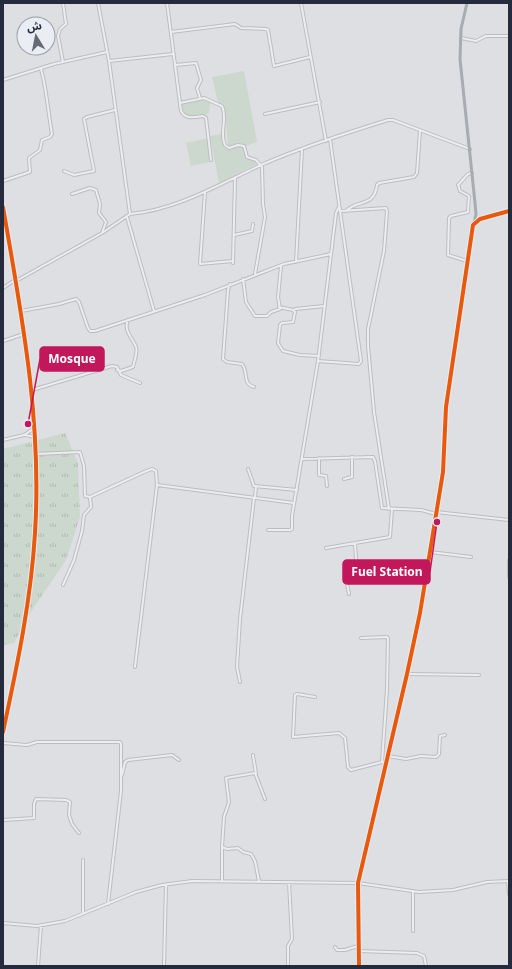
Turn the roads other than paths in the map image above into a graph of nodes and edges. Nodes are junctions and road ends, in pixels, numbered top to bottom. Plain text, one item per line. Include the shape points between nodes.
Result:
1 (63, 3) edge
2 (98, 3) edge
3 (167, 3) edge
4 (301, 3) edge
5 (467, 3) edge
6 (170, 32) junction
7 (509, 36) edge
8 (460, 37) junction
9 (107, 52) junction
10 (173, 54) junction
11 (310, 57) junction
12 (109, 61) junction
13 (63, 62) junction
14 (175, 65) junction
15 (41, 69) junction
16 (3, 80) edge
17 (200, 98) junction
18 (320, 102) junction
19 (180, 103) junction
20 (115, 110) junction
21 (266, 114) dead end
22 (420, 131) junction
23 (330, 139) junction
24 (326, 141) junction
25 (470, 149) junction
26 (302, 150) junction
27 (211, 160) dead end
28 (261, 165) junction
29 (64, 171) dead end
30 (472, 172) junction
31 (235, 178) junction
32 (3, 181) edge
33 (205, 192) junction
34 (72, 194) dead end
35 (3, 207) edge
36 (339, 207) junction
37 (341, 211) junction
38 (346, 211) junction
39 (509, 211) edge
40 (130, 214) junction
41 (476, 214) junction
42 (127, 216) junction
43 (483, 218) junction
44 (474, 223) junction
45 (253, 224) dead end
46 (102, 234) junction
47 (233, 235) junction
48 (332, 254) junction
49 (468, 261) junction
50 (296, 262) junction
51 (281, 266) junction
52 (255, 275) junction
53 (243, 279) junction
54 (16, 280) junction
55 (230, 284) junction
56 (3, 288) edge
57 (324, 306) junction
58 (279, 307) junction
59 (21, 310) junction
60 (293, 310) junction
61 (154, 311) junction
62 (128, 320) junction
63 (25, 333) junction
64 (3, 341) edge
65 (319, 356) junction
66 (318, 361) junction
67 (117, 370) junction
68 (140, 383) dead end
69 (254, 387) dead end
70 (32, 390) junction
71 (35, 427) junction
72 (24, 435) junction
73 (35, 438) junction
74 (3, 440) edge
75 (36, 454) junction
76 (352, 457) junction
77 (319, 458) junction
78 (302, 459) junction
79 (248, 469) dead end
80 (344, 478) dead end
81 (157, 485) junction
82 (256, 486) junction
83 (327, 486) dead end
84 (297, 490) junction
85 (90, 497) junction
86 (254, 498) junction
87 (294, 503) junction
88 (390, 509) junction
89 (436, 513) junction
90 (509, 520) edge
91 (268, 530) dead end
92 (355, 544) junction
93 (326, 548) dead end
94 (430, 552) junction
95 (470, 557) dead end
96 (509, 560) edge
97 (509, 577) edge
98 (63, 584) dead end
99 (349, 594) dead end
100 (361, 638) dead end
101 (135, 667) dead end
102 (407, 674) junction
103 (479, 675) dead end
104 (240, 682) dead end
105 (315, 697) dead end
106 (3, 732) edge
107 (445, 735) dead end
108 (3, 742) edge
109 (253, 755) dead end
110 (388, 756) junction
111 (179, 760) dead end
112 (382, 762) junction
113 (386, 763) junction
114 (254, 772) junction
115 (122, 776) junction
116 (265, 799) dead end
117 (3, 820) edge
118 (79, 833) dead end
119 (222, 847) junction
120 (83, 860) dead end
121 (222, 880) junction
122 (259, 881) junction
123 (508, 881) edge
124 (289, 882) junction
125 (358, 883) junction
126 (166, 885) junction
127 (413, 892) junction
128 (509, 894) edge
129 (108, 904) junction
130 (83, 914) junction
131 (3, 923) edge
132 (41, 925) junction
133 (413, 931) dead end
134 (358, 946) junction
135 (335, 947) dead end
136 (359, 951) junction
137 (38, 966) edge
138 (164, 966) edge
139 (288, 966) edge
140 (359, 966) edge
141 (426, 966) edge

1 - 13 street via 66,24 60,29 58,36
2 - 9 street
3 - 6 street
4 - 11 street
5 - 8 street
6 - 10 street
6 - 11 street via 235,24 240,28 266,29 274,66
7 - 8 street via 486,36 476,42
8 - 25 street
9 - 12 street
9 - 13 street
10 - 12 street
10 - 14 street
11 - 18 street
12 - 20 street
13 - 15 street
14 - 17 street via 193,62 197,64 201,81 197,90
14 - 19 street
15 - 16 street
15 - 32 street via 52,134 42,140 40,150 29,158 30,172
17 - 19 street
17 - 28 street via 220,105 223,109 225,146 244,146 247,157
18 - 21 street
18 - 24 street
19 - 27 street via 185,116 206,118
20 - 29 street via 84,119 94,171 74,175
20 - 40 street
22 - 23 street via 391,120
22 - 25 street
22 - 38 street via 417,173 414,177 379,183 375,194 366,202
23 - 24 street
23 - 36 street
24 - 26 street
25 - 30 street
26 - 28 street
26 - 50 street
28 - 31 street
28 - 52 street via 265,217
30 - 41 street
30 - 49 street via 458,186 460,191 469,196 468,212 449,218 448,255
31 - 33 street
31 - 47 street
33 - 40 street
33 - 47 street via 200,264 233,262
34 - 46 street via 90,188 96,190 100,204 99,213 106,222
35 - 54 street
36 - 37 street
36 - 48 street via 336,213
37 - 38 street
37 - 66 street via 361,361 359,364
38 - 88 street via 379,207 386,208 387,212 384,250 368,329 368,346 374,412
39 - 43 street
40 - 42 street
41 - 43 street
41 - 44 street
42 - 46 street
42 - 61 street
43 - 44 street
44 - 49 street
45 - 47 street via 252,231
46 - 54 street
48 - 50 street
48 - 57 street
49 - 89 street via 446,407 443,472
50 - 51 street
51 - 52 street
51 - 58 street
52 - 53 street
53 - 55 street
53 - 58 street via 246,302 255,316 267,316 279,310
54 - 56 street
54 - 59 street
55 - 61 street
55 - 69 street via 223,359 242,364 246,371 246,382
57 - 60 street
57 - 65 street
58 - 60 street
59 - 62 street via 76,299 90,331
59 - 63 street
60 - 65 street via 293,322 280,325 278,344 284,352
61 - 62 street
62 - 67 street via 128,331 137,349 133,367
63 - 64 street
63 - 70 street
65 - 66 street
66 - 78 street
67 - 68 street via 121,375
67 - 70 street via 112,366
70 - 71 street
71 - 72 street
71 - 73 street
72 - 73 street
72 - 74 street
73 - 75 street
75 - 85 street via 80,452 84,466 85,496
75 - 106 street via 35,532 30,588 21,648
76 - 77 street
76 - 80 street via 352,477
76 - 88 street via 374,459 382,508
77 - 78 street
77 - 83 street via 319,475 326,476
78 - 84 street
79 - 82 street
81 - 85 street via 157,472 152,469
81 - 86 street
81 - 101 street
82 - 84 street
82 - 86 street
84 - 87 street
85 - 98 street via 91,507 84,516 74,560
86 - 87 street
86 - 104 street via 240,619
87 - 91 street via 292,530
88 - 89 street
88 - 92 street via 390,537
89 - 90 street
89 - 94 street
92 - 93 street
92 - 99 street via 358,576 347,584
94 - 95 street
94 - 102 street
96 - 97 street
100 - 112 street via 388,638
102 - 103 street
102 - 110 street
105 - 112 street via 295,695 293,737 335,732 341,734 346,741 348,767 352,771
107 - 110 street via 440,736 436,757 406,759
108 - 115 street via 27,745 37,742 120,742
109 - 114 street
110 - 113 street
111 - 115 street via 172,755 128,760 125,762
112 - 113 street
113 - 125 street
114 - 116 street
114 - 119 street via 246,776 226,778 229,802 224,817
115 - 129 street
117 - 118 street via 34,818 36,799 66,800 70,802 69,815 72,824
119 - 121 street
119 - 122 street via 238,848 251,854
120 - 130 street
121 - 122 street
121 - 126 street
122 - 124 street
123 - 127 street via 487,882 453,890
123 - 128 street
124 - 125 street
124 - 139 street via 292,939 288,946
125 - 127 street
125 - 134 street
126 - 129 street via 136,892
126 - 138 street
127 - 133 street
129 - 130 street
130 - 132 street via 65,921
131 - 132 street
132 - 137 street
134 - 135 street via 340,951
134 - 136 street
136 - 140 street
136 - 141 street via 417,953 424,956

